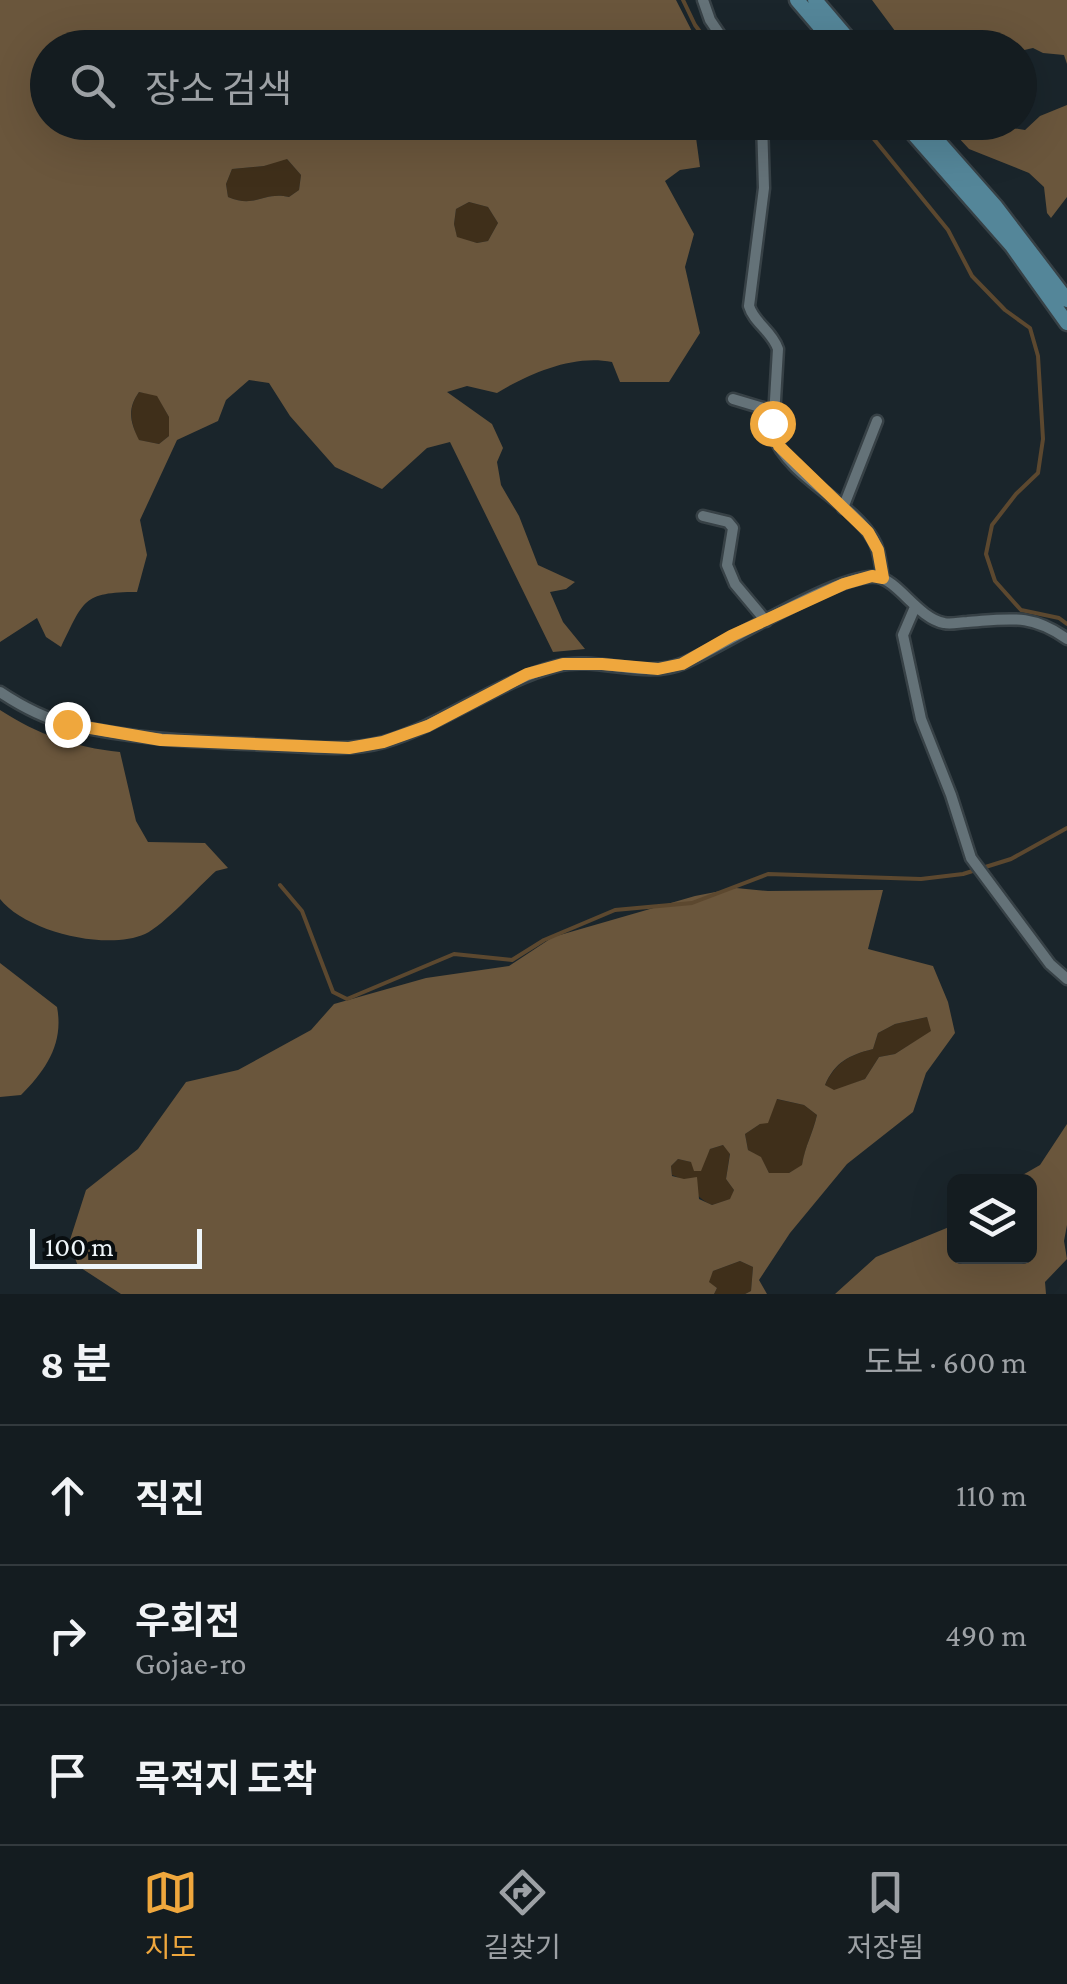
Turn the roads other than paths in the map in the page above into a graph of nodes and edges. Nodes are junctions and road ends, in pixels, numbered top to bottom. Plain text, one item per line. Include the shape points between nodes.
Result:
1 (703, 0) edge
2 (797, 0) edge
3 (815, 0) edge
4 (716, 30) edge
5 (823, 30) edge
6 (841, 30) edge
7 (763, 140) edge
8 (919, 140) edge
9 (937, 140) edge
10 (1067, 300) edge
11 (1067, 322) edge
12 (733, 399) dead end
13 (773, 412) junction
14 (877, 421) dead end
15 (843, 508) junction
16 (703, 516) dead end
17 (883, 578) junction
18 (915, 608) junction
19 (766, 622) junction
20 (1067, 640) edge
21 (0, 692) edge
22 (1067, 979) edge

1 - 4 street
2 - 5 main road
3 - 6 main road
7 - 13 street via 764,188 748,300 778,349
8 - 11 main road via 1012,246
9 - 10 main road
12 - 13 street
13 - 15 street via 779,446
14 - 15 street
15 - 17 street via 876,542
16 - 19 street via 734,528 727,565
17 - 18 street
17 - 19 street via 844,584
18 - 20 street via 944,623 1028,618
18 - 22 street via 903,635 921,719 971,858
19 - 21 street via 682,664 563,664 527,674 428,726 349,748 161,740 67,724

